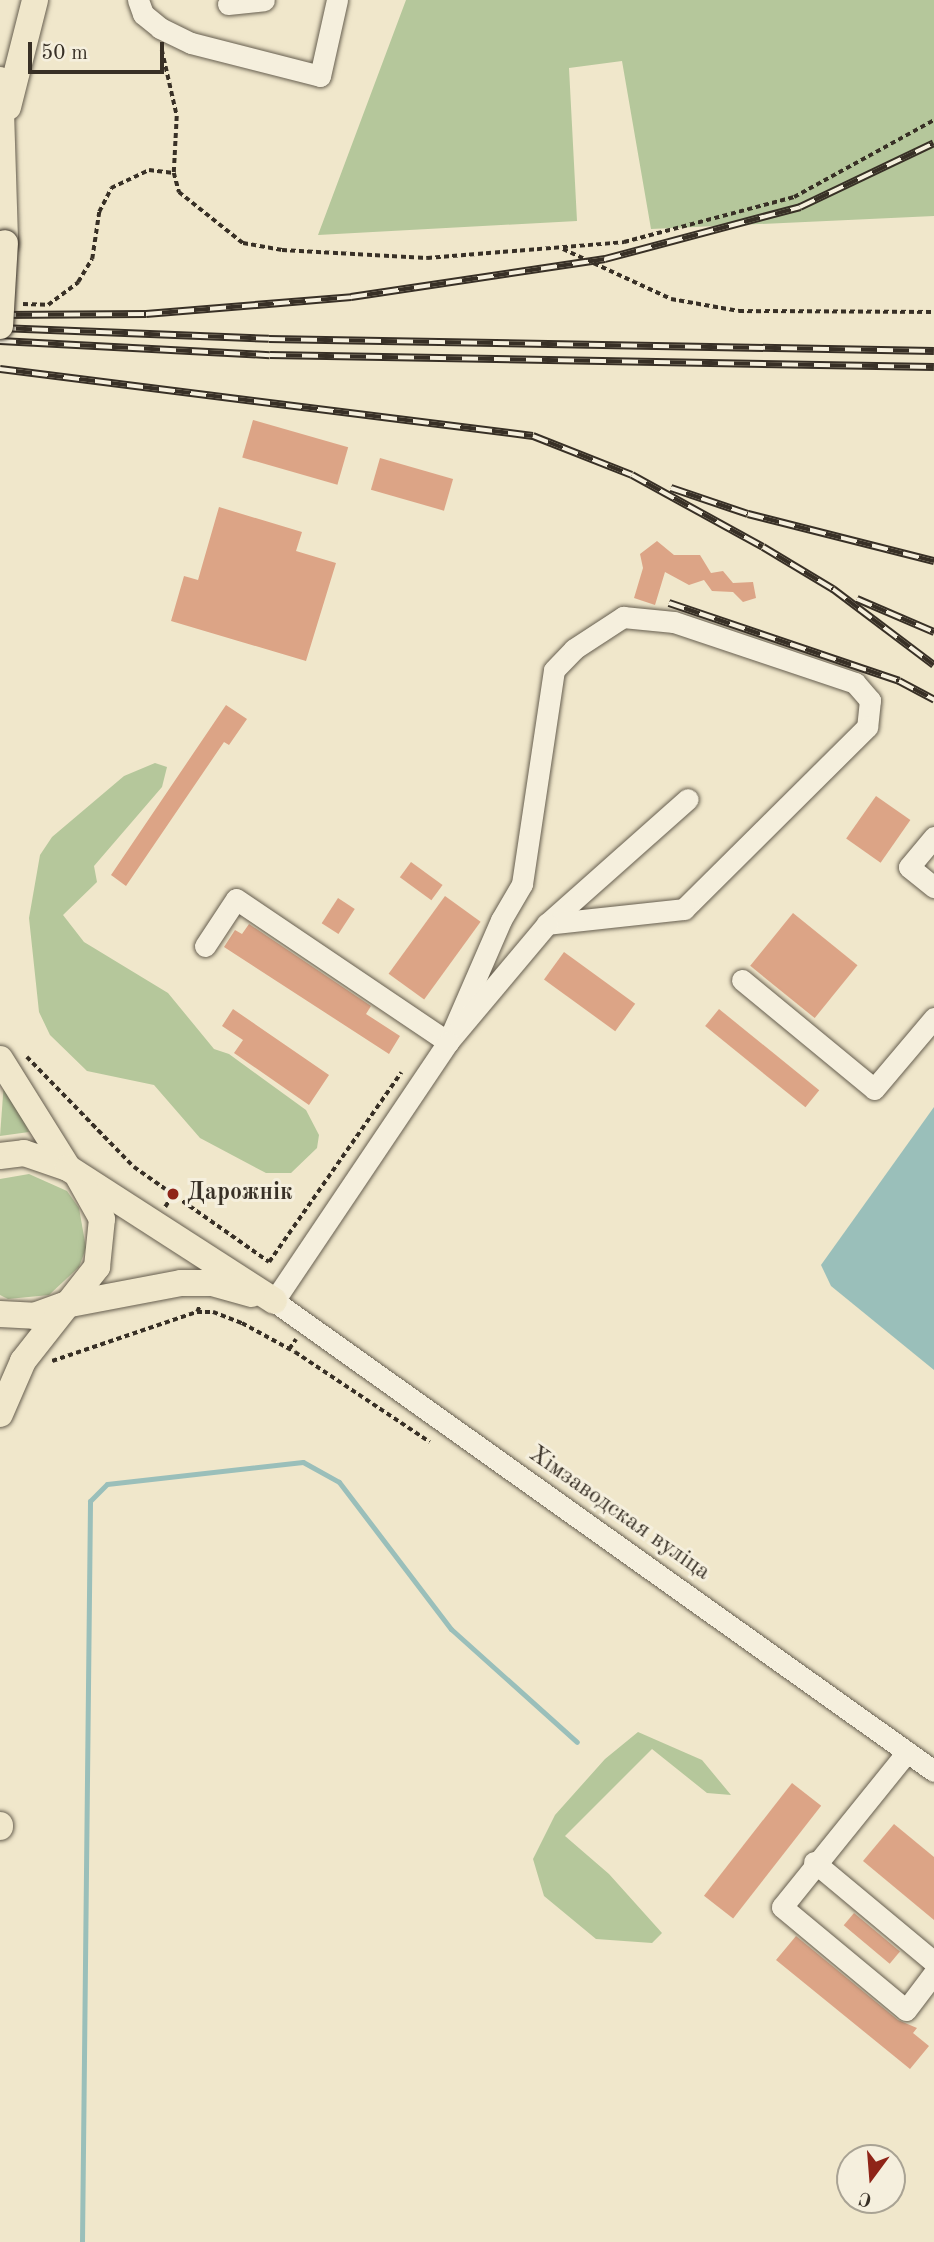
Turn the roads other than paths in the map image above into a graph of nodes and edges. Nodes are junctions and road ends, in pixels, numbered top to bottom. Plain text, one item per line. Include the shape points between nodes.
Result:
1 (35, 0) edge
2 (138, 0) edge
3 (264, 0) edge
4 (337, 0) edge
5 (228, 4) dead end
6 (0, 80) edge
7 (4, 126) junction
8 (6, 315) edge
9 (688, 799) dead end
10 (934, 837) edge
11 (934, 887) edge
12 (547, 924) junction
13 (205, 946) dead end
14 (742, 980) dead end
15 (934, 1018) edge
16 (448, 1042) junction
17 (9, 1053) edge
18 (0, 1156) edge
19 (73, 1172) junction
20 (274, 1301) junction
21 (65, 1305) junction
22 (0, 1314) edge
23 (0, 1415) edge
24 (907, 1752) junction
25 (934, 1771) edge
26 (814, 1862) junction
27 (934, 1962) edge
28 (934, 1973) edge

1 - 7 main road
2 - 4 street via 143,14 160,28 191,43 320,76
3 - 5 street
6 - 7 main road
7 - 8 main road, bridge
9 - 12 street
10 - 11 street via 909,867
12 - 16 street
12 - 16 street via 684,909 867,727 870,700 855,683 674,622 623,617 574,649 554,670 522,884 500,920
13 - 16 street via 236,899
14 - 15 street via 874,1089
16 - 20 street
17 - 19 main road
18 - 19 main road via 24,1153
19 - 20 main road
19 - 21 main road via 97,1208 103,1244 84,1288
20 - 21 main road via 212,1283 181,1283
20 - 24 street, Хімзаводская вуліца
21 - 22 main road via 34,1317
21 - 23 main road via 23,1361
24 - 25 street, Хімзаводская вуліца
24 - 26 street
26 - 27 street
26 - 28 street via 782,1907 906,2010

